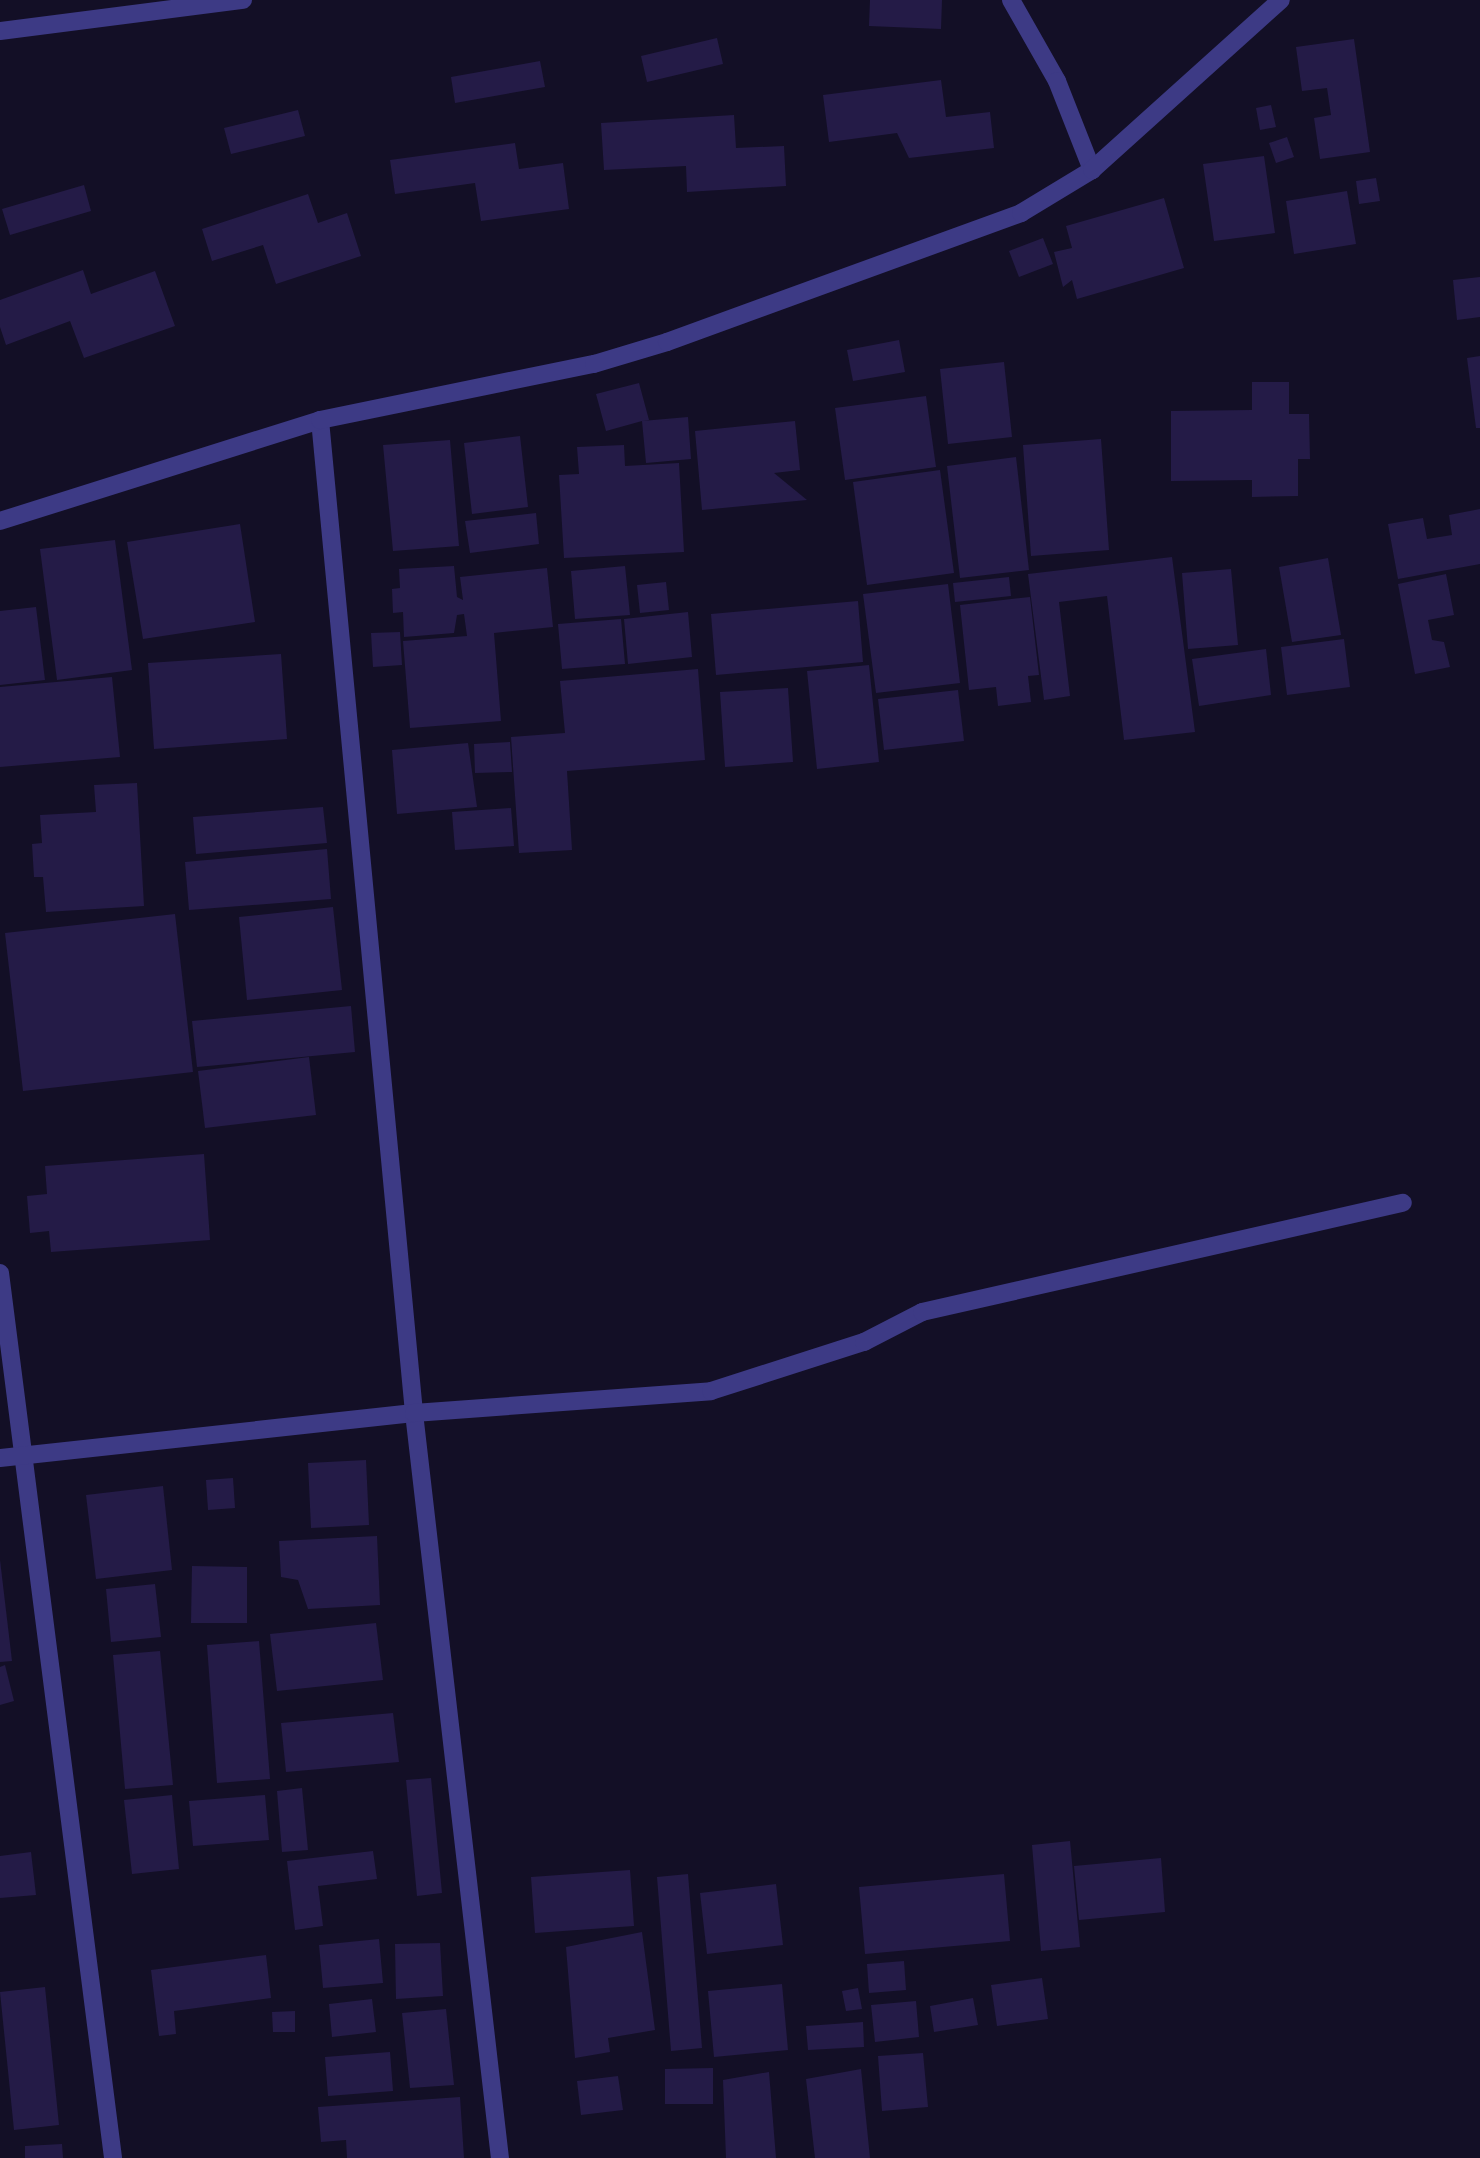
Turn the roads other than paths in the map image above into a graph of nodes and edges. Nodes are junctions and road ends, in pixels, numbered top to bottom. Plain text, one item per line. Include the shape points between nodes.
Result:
1 (243, 0) edge
2 (1012, 0) edge
3 (1281, 0) edge
4 (0, 31) edge
5 (1092, 170) junction
6 (320, 420) junction
7 (0, 521) edge
8 (1403, 1203) dead end
9 (0, 1273) edge
10 (414, 1413) junction
11 (23, 1454) junction
12 (0, 1458) edge
13 (113, 2158) edge
14 (500, 2158) edge

1 - 4 street
2 - 5 street via 1057,81
3 - 5 street
5 - 6 street via 1021,213 667,342 594,364
6 - 7 street
6 - 10 street
8 - 10 street via 922,1312 864,1342 711,1391
9 - 11 street
10 - 11 street
10 - 14 street
11 - 12 street
11 - 13 street

